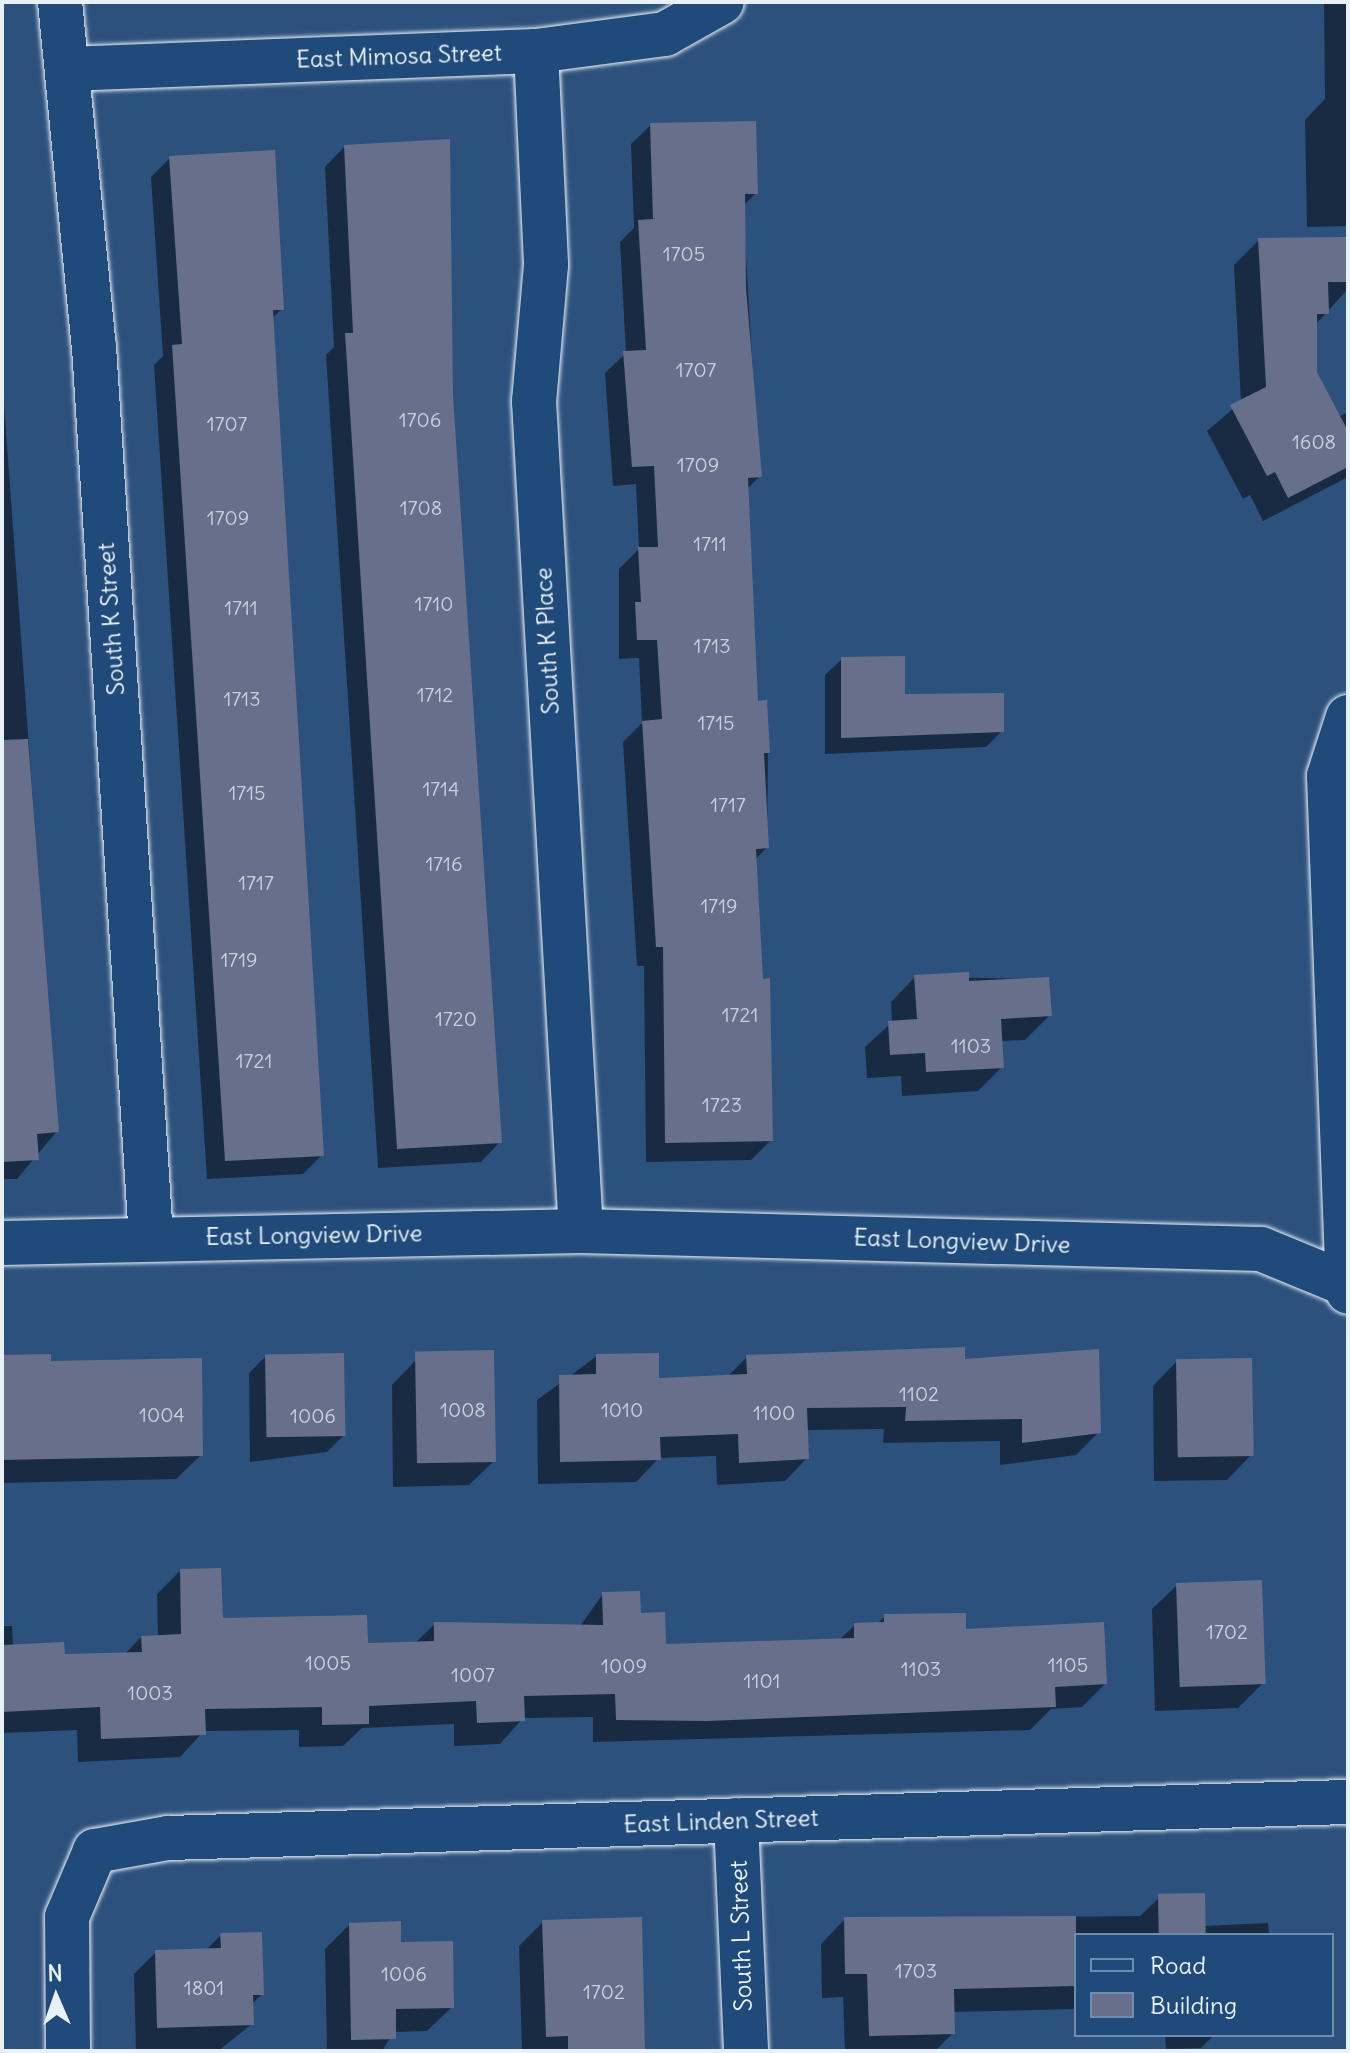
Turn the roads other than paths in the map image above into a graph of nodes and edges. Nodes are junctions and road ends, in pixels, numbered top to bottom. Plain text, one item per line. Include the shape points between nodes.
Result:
1 (60, 2) edge
2 (722, 2) edge
3 (536, 51) junction
4 (67, 69) junction
5 (1348, 717) edge
6 (581, 1231) junction
7 (151, 1237) junction
8 (2, 1243) edge
9 (1347, 1288) edge
10 (1348, 1802) edge
11 (736, 1820) junction
12 (68, 2051) edge
13 (746, 2051) edge

1 - 4 street, South K Street
2 - 3 street, East Mimosa Street via 665,34
3 - 4 street, East Mimosa Street
3 - 6 street, South K Place via 546,265 534,401
4 - 7 street, South K Street via 94,347
5 - 9 street, East Longview Drive via 1329,776
6 - 7 street, East Longview Drive
6 - 9 street, East Longview Drive via 1261,1249
7 - 8 street, East Longview Drive
10 - 11 street, East Linden Street
11 - 12 street, East Linden Street via 168,1838 95,1851 67,1917
11 - 13 street, South L Street

